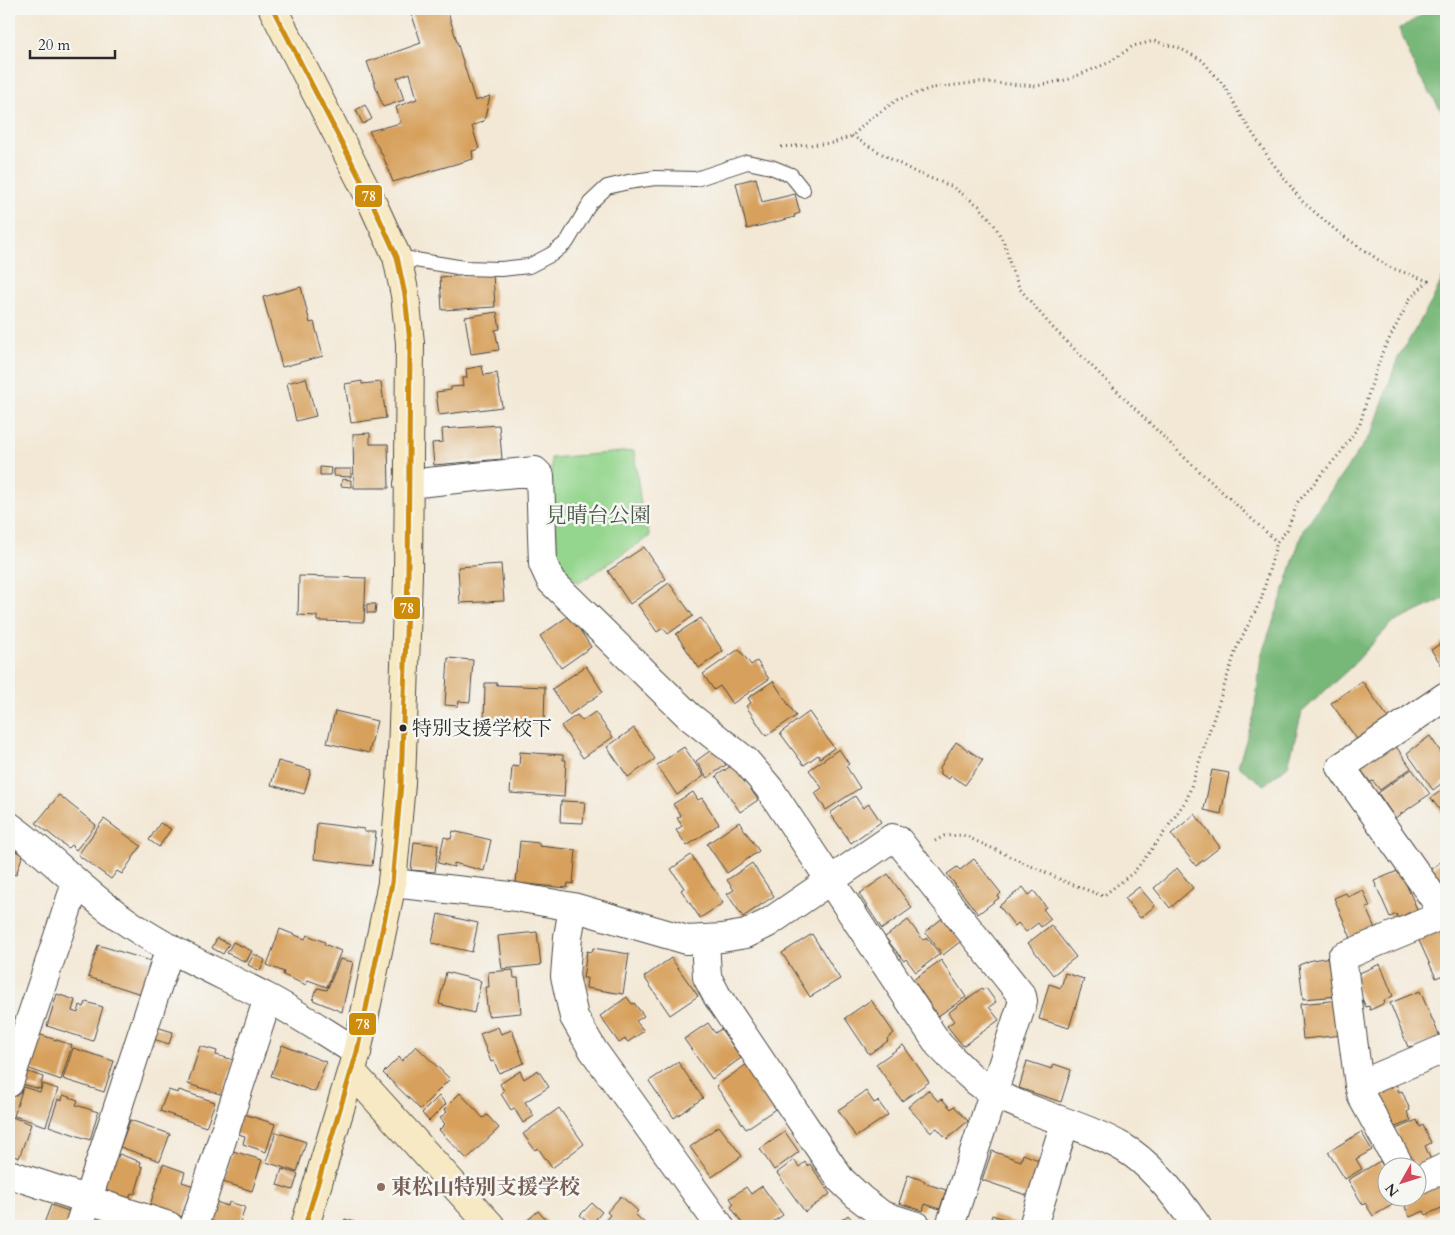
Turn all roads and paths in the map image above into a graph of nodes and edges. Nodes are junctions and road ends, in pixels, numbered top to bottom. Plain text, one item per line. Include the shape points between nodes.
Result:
1 (273, 9) edge
2 (852, 136) junction
3 (747, 162) junction
4 (803, 190) dead end
5 (397, 258) junction
6 (408, 484) junction
7 (1277, 542) junction
8 (1443, 707) edge
9 (9, 826) edge
10 (912, 857) junction
11 (831, 881) junction
12 (76, 883) junction
13 (392, 883) junction
14 (573, 907) junction
15 (1446, 914) edge
16 (705, 939) junction
17 (170, 948) junction
18 (268, 998) junction
19 (1446, 1048) edge
20 (354, 1062) junction
21 (9, 1083) edge
22 (1359, 1085) junction
23 (994, 1093) junction
24 (1066, 1122) junction
25 (1396, 1158) edge
26 (1446, 1167) edge
27 (9, 1174) edge
28 (1428, 1175) edge
29 (87, 1200) junction
30 (79, 1226) edge
31 (169, 1226) edge
32 (194, 1226) edge
33 (305, 1226) edge
34 (491, 1226) edge
35 (720, 1226) edge
36 (917, 1226) edge
37 (950, 1226) edge
38 (1033, 1226) edge
39 (1197, 1226) edge

1 - 5 street via 370,198
2 - 3 path via 833,143 771,148
2 - 7 path via 918,173 951,186 979,206 1005,245 1020,289 1051,326 1184,457
2 - 7 path via 897,100 932,88 980,82 1037,86 1069,79 1108,63 1133,46 1154,41 1179,48 1202,60 1225,87 1271,161 1302,201 1339,233 1389,268 1428,281 1410,299 1382,353 1360,424 1341,452 1298,502 1287,530
3 - 4 lane via 791,175
3 - 5 lane via 696,179 655,178 607,187 590,203 567,242 529,266 464,268
5 - 6 street via 410,343
6 - 11 street via 535,471 540,476 543,564 551,581 689,716 746,761 769,788
6 - 13 street via 401,784
7 - 10 path via 1261,600 1237,647 1186,799 1134,872 1115,889 1103,896 963,835 944,836
8 - 15 street via 1341,767
9 - 12 street
10 - 11 street via 898,840 892,838
10 - 23 street via 1022,996
11 - 16 street via 746,934
11 - 23 street via 939,1045 974,1080
12 - 17 street via 117,916
12 - 21 street
13 - 14 street via 510,896
13 - 20 street
14 - 16 street via 687,940
14 - 35 street via 566,976 574,1017 594,1050
15 - 22 street via 1342,957
16 - 36 street via 707,976 717,996 841,1180 882,1215
17 - 18 street
17 - 29 street
18 - 20 street
18 - 32 street
19 - 22 street
20 - 33 street
20 - 34 street
22 - 25 street via 1362,1097
23 - 24 street
23 - 37 street
24 - 38 street
24 - 39 street via 1125,1148 1158,1176
26 - 28 street
27 - 29 street
29 - 30 street
29 - 31 street

